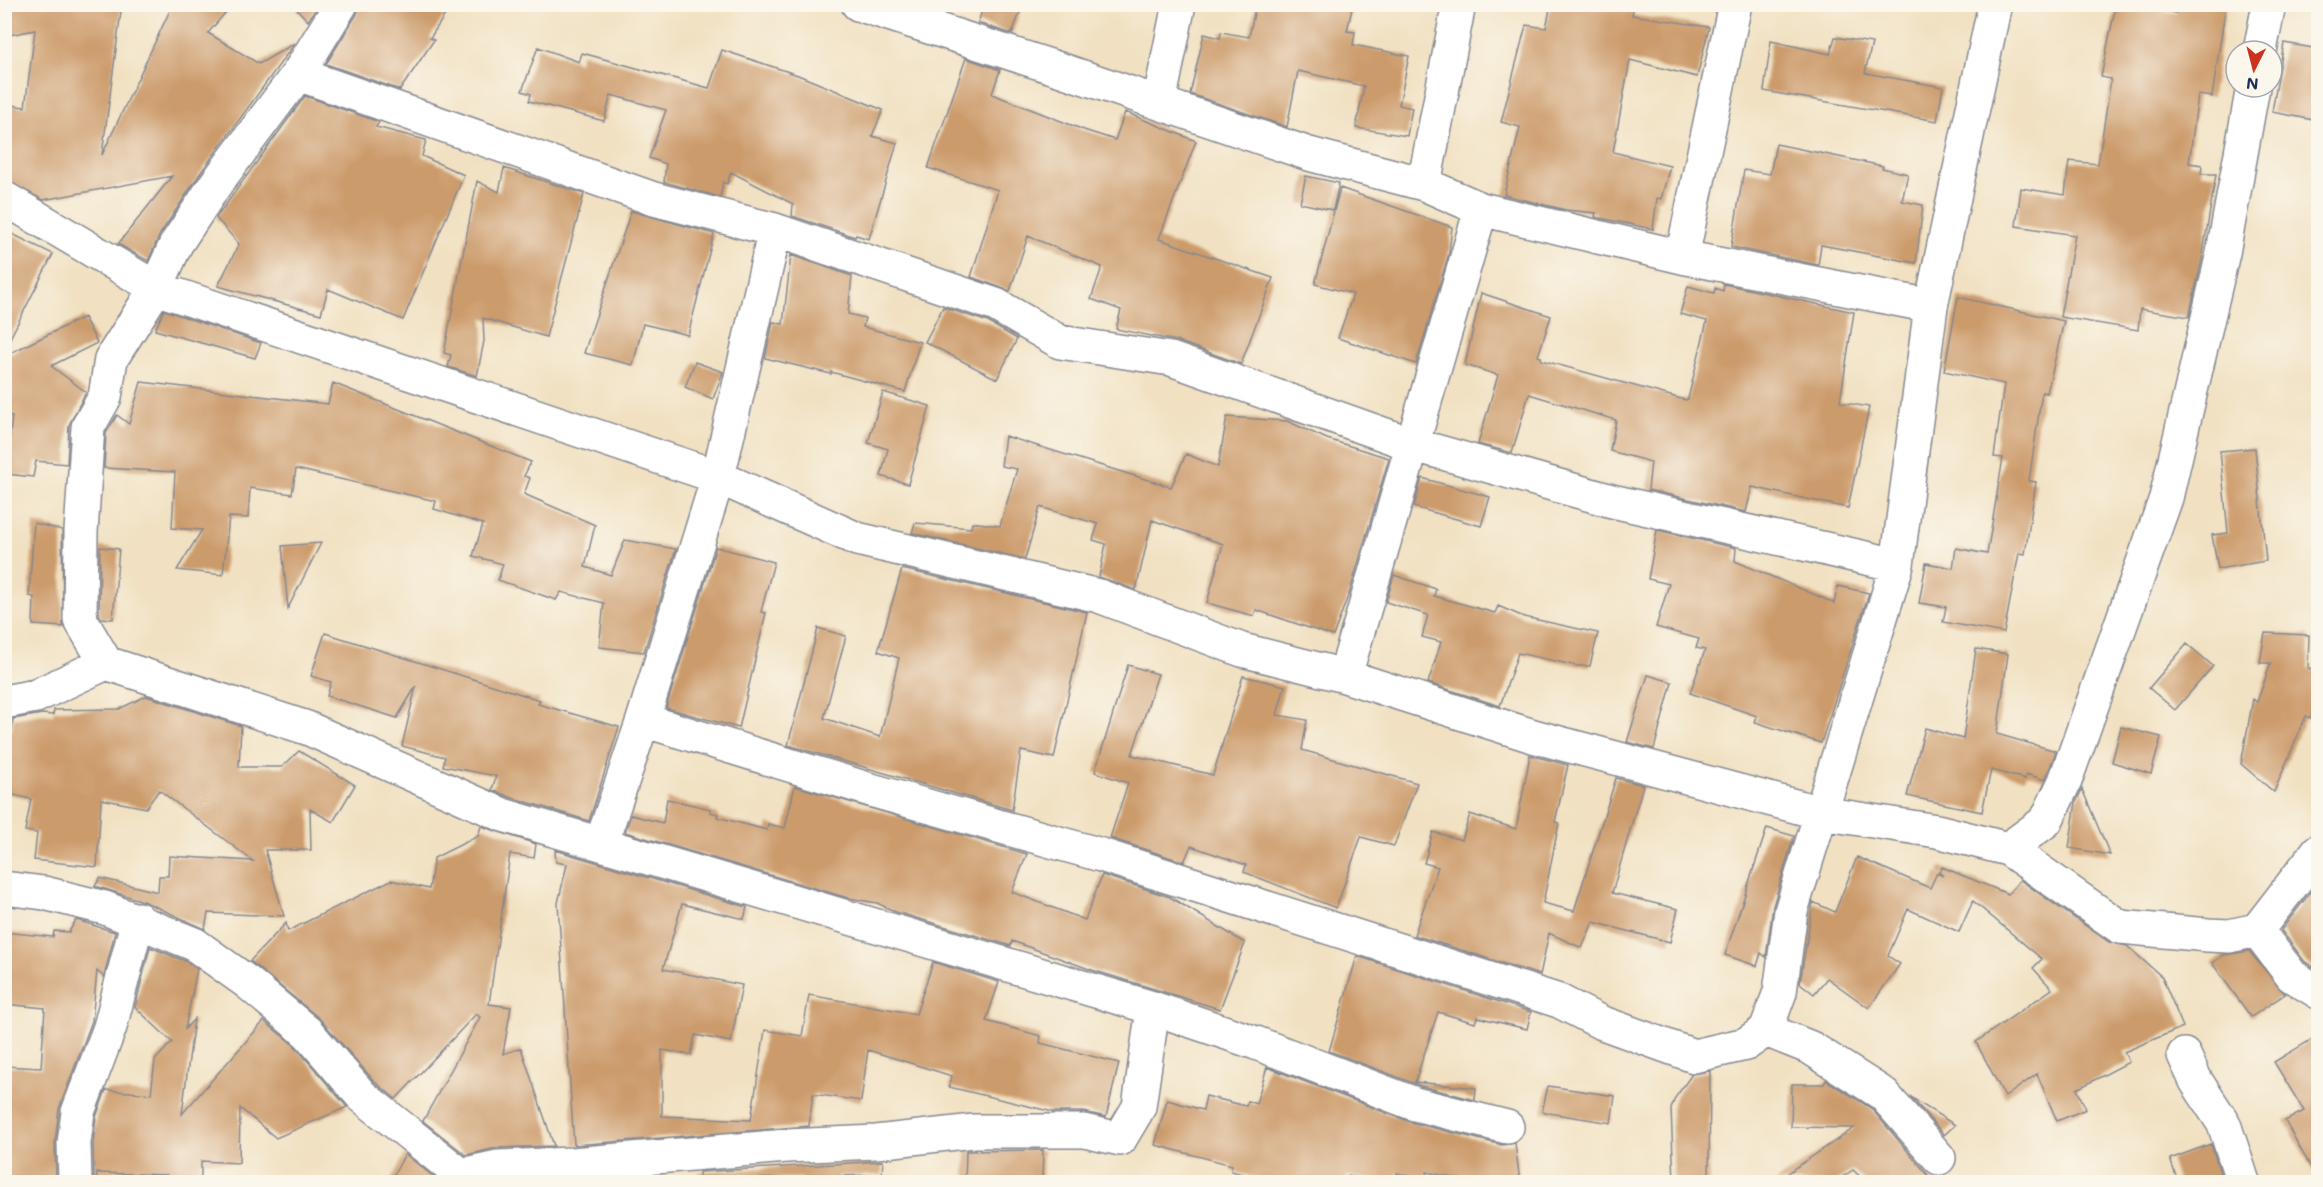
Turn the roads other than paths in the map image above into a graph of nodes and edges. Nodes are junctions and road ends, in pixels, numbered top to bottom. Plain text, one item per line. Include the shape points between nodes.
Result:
1 (341, 4) edge
2 (858, 4) edge
3 (1179, 4) edge
4 (1460, 4) edge
5 (1735, 4) edge
6 (1995, 4) edge
7 (2269, 4) edge
8 (904, 11) edge
9 (2262, 39) edge
10 (298, 74) junction
11 (2251, 99) edge
12 (1159, 103) junction
13 (1424, 184) junction
14 (4, 198) edge
15 (1481, 209) junction
16 (775, 230) junction
17 (1682, 257) junction
18 (156, 288) junction
19 (1931, 306) junction
20 (1411, 444) junction
21 (717, 477) junction
22 (1897, 565) junction
23 (106, 663) junction
24 (1345, 676) junction
25 (4, 702) edge
26 (643, 720) junction
27 (1821, 813) junction
28 (601, 844) junction
29 (2008, 849) junction
30 (2319, 850) edge
31 (4, 888) edge
32 (138, 919) junction
33 (2257, 930) junction
34 (2319, 992) edge
35 (1153, 1008) junction
36 (1766, 1030) junction
37 (2184, 1055) dead end
38 (1507, 1127) dead end
39 (1939, 1158) dead end
40 (462, 1179) edge
41 (75, 1182) edge
42 (2243, 1182) edge

1 - 10 street
2 - 8 street
3 - 12 street
4 - 13 street
5 - 17 street
6 - 19 street
7 - 9 street
8 - 12 street
10 - 16 street via 654,199
10 - 18 street via 208,195 176,244
11 - 29 street via 2223,253 2166,498 2066,781 2046,821
12 - 13 street via 1309,154
13 - 15 street
14 - 18 street
15 - 17 street
15 - 20 street
16 - 20 street via 996,305 1060,342 1171,359
16 - 21 street
17 - 19 street
18 - 21 street
18 - 23 street via 111,358 105,397 88,427 82,488 80,619
19 - 22 street
20 - 22 street via 1612,501
20 - 24 street
21 - 24 street via 857,539 1099,596 1242,650
21 - 26 street
22 - 27 street
23 - 25 street via 36,696
23 - 28 street via 307,728 503,816
24 - 27 street via 1533,736
26 - 28 street
26 - 36 street via 1101,855 1536,993 1600,1022 1694,1056 1746,1044
27 - 29 street via 1937,831
27 - 36 street via 1791,911 1780,992
28 - 35 street
29 - 33 street via 2120,927 2218,936
30 - 33 street
31 - 32 street via 44,893
32 - 40 street via 194,944 247,982 308,1033 362,1096
32 - 41 street via 110,1027 78,1112
33 - 34 street via 2292,976
35 - 38 street via 1415,1104
35 - 40 street via 1139,1107 1120,1139 1084,1131 974,1131 876,1142 497,1167
36 - 39 street via 1810,1048 1883,1094
37 - 42 street via 2224,1124

